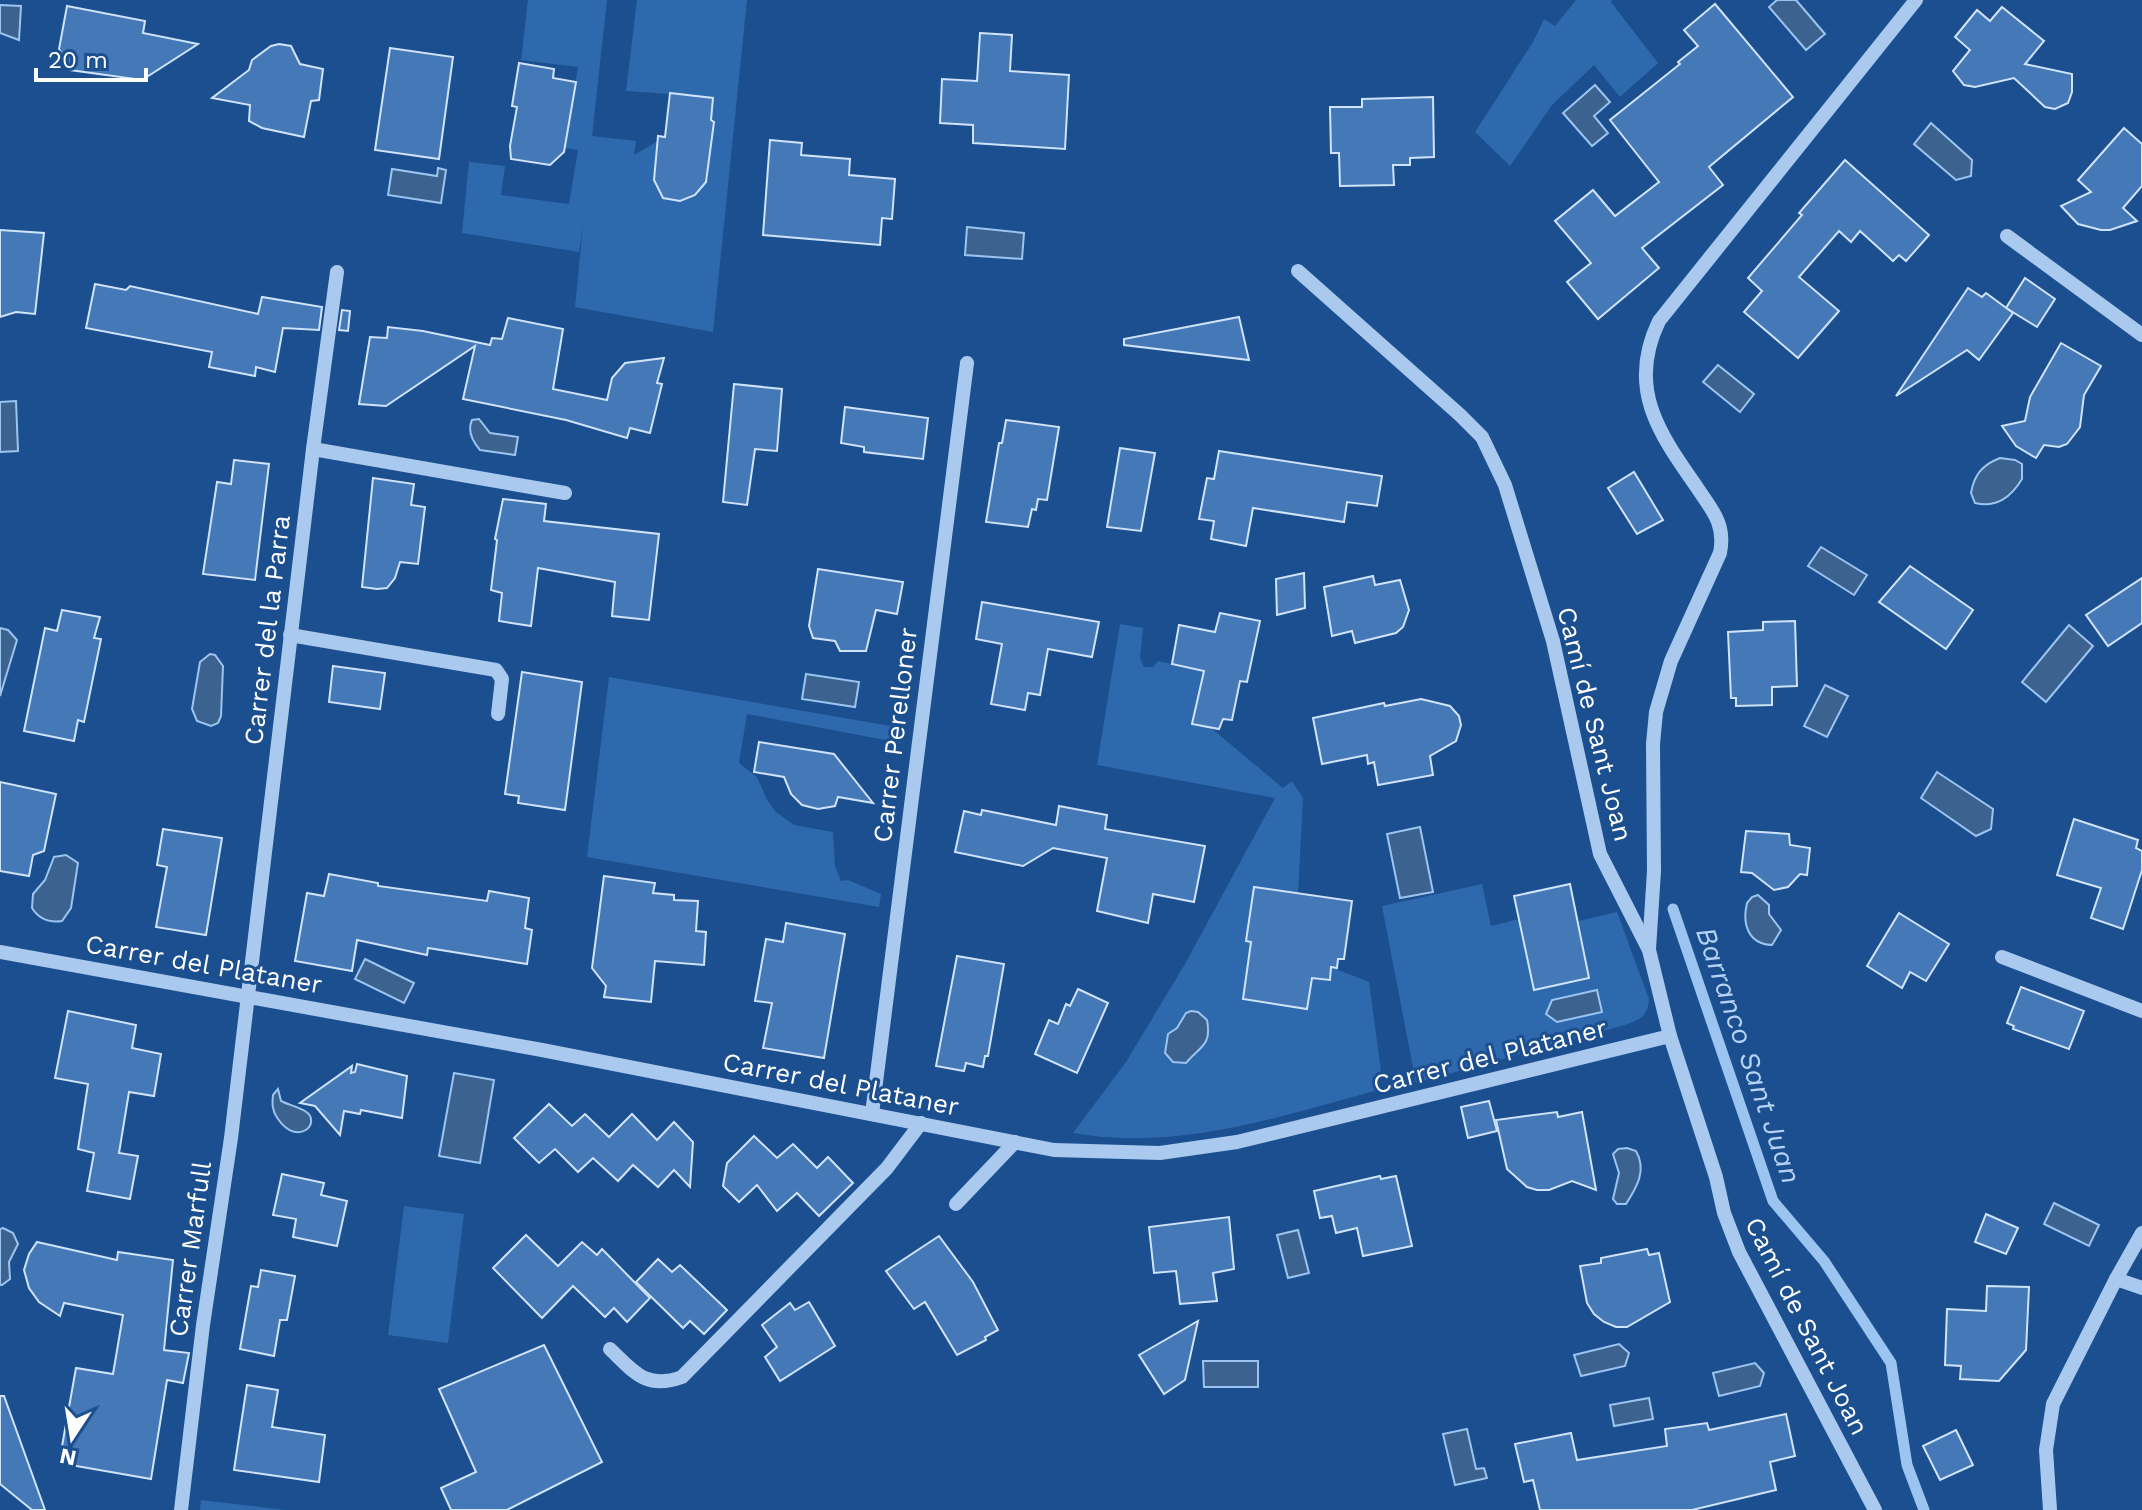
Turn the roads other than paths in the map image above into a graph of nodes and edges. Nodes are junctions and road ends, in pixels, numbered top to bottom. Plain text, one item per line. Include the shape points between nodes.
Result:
1 (1916, 0) edge
2 (2007, 236) dead end
3 (1298, 271) dead end
4 (337, 272) dead end
5 (2142, 335) edge
6 (967, 363) dead end
7 (313, 449) junction
8 (565, 493) dead end
9 (290, 635) junction
10 (498, 714) dead end
11 (1649, 950) junction
12 (0, 952) edge
13 (2002, 957) dead end
14 (247, 995) junction
15 (2142, 1011) edge
16 (1670, 1036) junction
17 (872, 1114) junction
18 (921, 1123) junction
19 (1015, 1142) junction
20 (956, 1204) dead end
21 (2142, 1233) edge
22 (2116, 1279) junction
23 (2142, 1288) edge
24 (610, 1349) dead end
25 (181, 1510) edge
26 (1875, 1510) edge
27 (2050, 1510) edge

1 - 11 street via 1659,321 1649,341 1645,377 1650,409 1665,442 1715,512 1722,539 1671,661 1656,712
2 - 5 street
3 - 11 street, Camí de Sant Joan via 1482,437 1505,485 1553,641 1600,854
4 - 7 street, Carrer del la Parra
6 - 17 street, Carrer Perelloner
7 - 8 street
7 - 9 street, Carrer del la Parra
9 - 10 street via 496,670 502,679
9 - 14 street, Carrer del la Parra
11 - 16 street, Camí de Sant Joan
12 - 14 street, Carrer del Plataner
13 - 15 street
14 - 17 street, Carrer del Plataner
14 - 25 street, Carrer Marfull
16 - 19 street, Carrer del Plataner via 1273,1135 1193,1150 1125,1154
16 - 26 street, Camí de Sant Joan via 1734,1241
17 - 18 street, Carrer del Plataner
18 - 19 street, Carrer del Plataner
18 - 24 street via 887,1168 682,1377 669,1382 640,1378
19 - 20 street
21 - 22 street
22 - 23 street
22 - 27 street via 2053,1404 2046,1450

